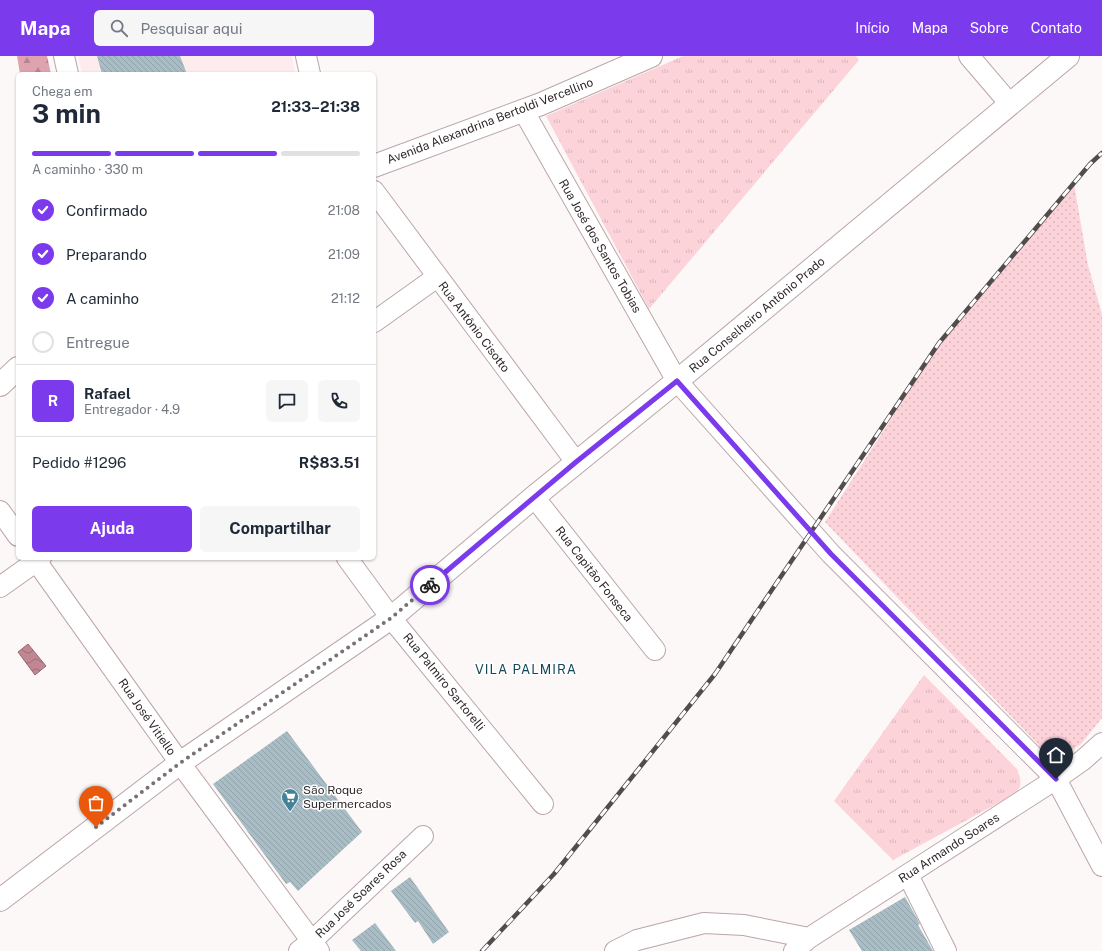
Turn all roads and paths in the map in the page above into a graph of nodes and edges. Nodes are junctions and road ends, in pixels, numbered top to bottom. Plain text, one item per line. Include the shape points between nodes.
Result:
1 (64, 56) edge
2 (306, 56) edge
3 (651, 56) edge
4 (968, 56) edge
5 (1068, 56) edge
6 (68, 72) edge
7 (310, 72) edge
8 (1010, 104) junction
9 (523, 110) junction
10 (376, 165) edge
11 (376, 194) edge
12 (437, 277) junction
13 (376, 321) edge
14 (16, 370) edge
15 (677, 381) junction
16 (0, 386) edge
17 (576, 462) junction
18 (534, 497) junction
19 (0, 510) edge
20 (16, 533) edge
21 (36, 560) edge
22 (38, 560) edge
23 (348, 560) edge
24 (0, 587) edge
25 (391, 618) junction
26 (655, 650) dead end
27 (1102, 743) edge
28 (180, 763) junction
29 (1056, 779) junction
30 (543, 804) dead end
31 (1095, 835) edge
32 (423, 836) dead end
33 (1102, 866) edge
34 (908, 874) junction
35 (0, 900) edge
36 (801, 945) edge
37 (310, 948) edge
38 (615, 951) edge
39 (946, 951) edge

1 - 6 street
2 - 7 street
3 - 9 main road, Avenida Alexandrina Bertoldi Vercellino
4 - 8 street
5 - 8 main road, Rua Conselheiro Antônio Prado
8 - 15 main road, Rua Conselheiro Antônio Prado
9 - 10 main road, Avenida Alexandrina Bertoldi Vercellino
9 - 15 street, Rua José dos Santos Tobias
11 - 12 street, Rua Antônio Cisotto
12 - 13 street
12 - 17 street, Rua Antônio Cisotto
14 - 16 main road
15 - 17 main road, Rua Conselheiro Antônio Prado
15 - 29 street, Rua José dos Santos Tobias via 831,554
17 - 18 main road, Rua Conselheiro Antônio Prado
18 - 25 main road, Rua Conselheiro Antônio Prado
18 - 26 street, Rua Capitão Fonseca
19 - 20 street
21 - 24 street
22 - 28 street, Rua José Vitiello
23 - 25 street, Rua Palmiro Sartorelli
25 - 28 main road, Rua Conselheiro Antônio Prado
25 - 30 street, Rua Palmiro Sartorelli
27 - 29 street, Rua Armando Soares
28 - 35 main road, Rua Conselheiro Antônio Prado
28 - 37 street, Rua José Vitiello
29 - 31 street, Rua José dos Santos Tobias
29 - 34 street, Rua Armando Soares
31 - 33 street, Rua José dos Santos Tobias
32 - 37 street, Rua José Soares Rosa
34 - 36 street, Rua Armando Soares
34 - 39 street
36 - 38 street via 744,925 704,924 637,940

